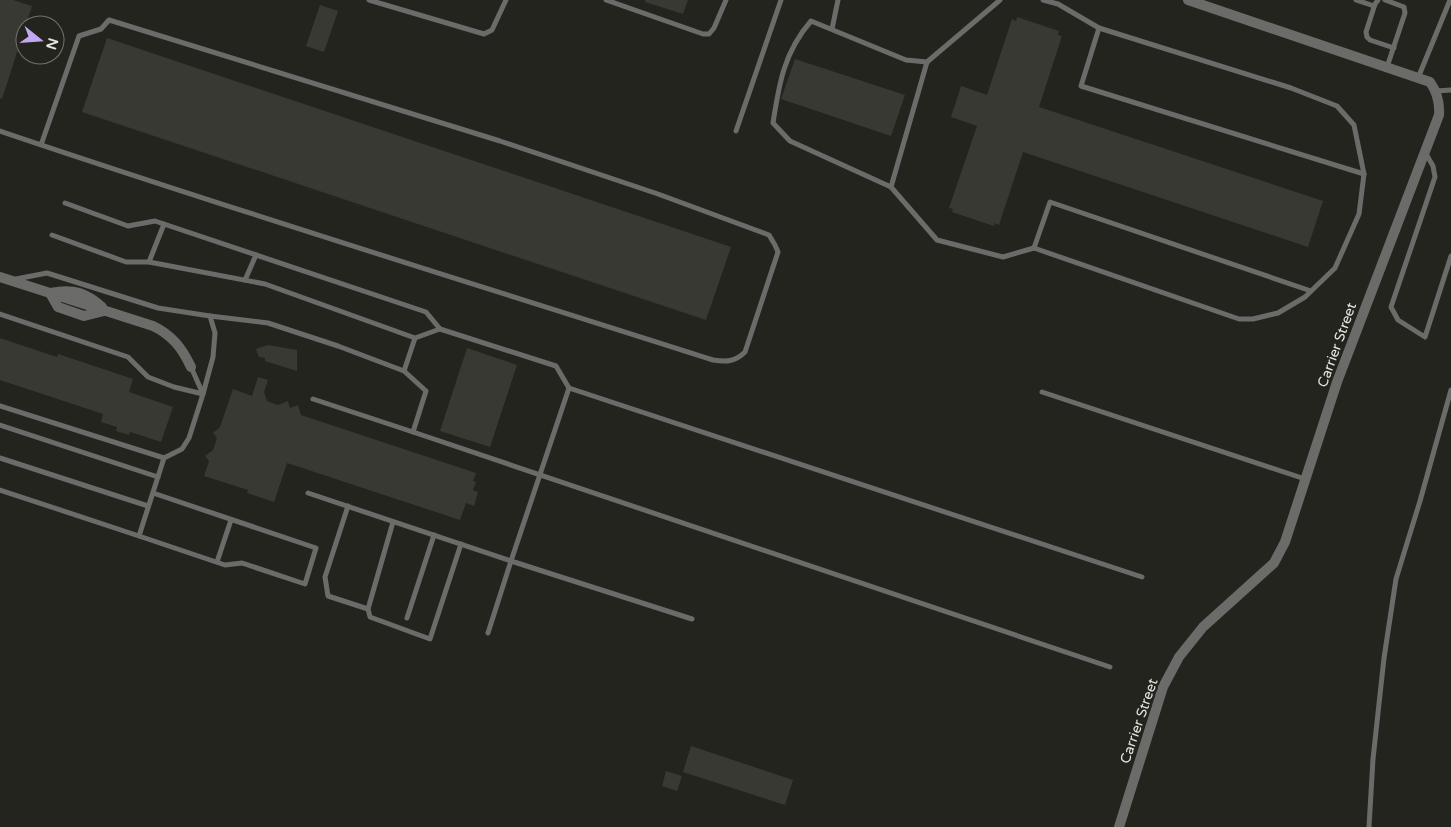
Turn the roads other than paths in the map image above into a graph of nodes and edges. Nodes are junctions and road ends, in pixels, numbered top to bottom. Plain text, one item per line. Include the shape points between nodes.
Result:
1 (369, 0) edge
2 (506, 0) edge
3 (606, 0) edge
4 (726, 0) edge
5 (781, 0) edge
6 (838, 0) edge
7 (1000, 0) edge
8 (1043, 0) edge
9 (1188, 0) edge
10 (1356, 0) edge
11 (1378, 0) edge
12 (1385, 0) edge
13 (1450, 0) edge
14 (1374, 6) junction
15 (1100, 28) junction
16 (832, 29) junction
17 (1394, 48) junction
18 (927, 62) junction
19 (1387, 67) junction
20 (1418, 78) junction
21 (1451, 90) edge
22 (1436, 91) junction
23 (0, 131) edge
24 (736, 131) dead end
25 (41, 145) junction
26 (1424, 152) junction
27 (1364, 174) junction
28 (891, 187) junction
29 (65, 204) dead end
30 (164, 224) junction
31 (52, 235) dead end
32 (1034, 248) junction
33 (256, 255) junction
34 (1451, 256) edge
35 (149, 262) junction
36 (0, 277) edge
37 (11, 280) junction
38 (245, 280) junction
39 (1311, 291) junction
40 (50, 293) junction
41 (105, 310) junction
42 (0, 314) edge
43 (210, 316) junction
44 (440, 330) junction
45 (415, 338) junction
46 (191, 367) joint
47 (404, 370) junction
48 (569, 388) junction
49 (1451, 390) edge
50 (1042, 392) dead end
51 (203, 394) junction
52 (313, 399) dead end
53 (0, 406) edge
54 (0, 425) edge
55 (413, 432) junction
56 (0, 458) edge
57 (164, 458) junction
58 (540, 475) junction
59 (158, 476) junction
60 (1305, 479) junction
61 (0, 490) edge
62 (308, 492) dead end
63 (153, 493) junction
64 (148, 506) junction
65 (348, 506) junction
66 (231, 520) junction
67 (393, 522) junction
68 (434, 535) junction
69 (139, 536) junction
70 (461, 544) junction
71 (512, 561) junction
72 (217, 562) junction
73 (1142, 577) dead end
74 (368, 609) junction
75 (407, 618) dead end
76 (692, 619) dead end
77 (488, 633) dead end
78 (1110, 667) dead end
79 (1119, 827) edge
80 (1369, 827) edge

1 - 2 lane via 484,34 492,30
3 - 4 lane via 703,34 709,34 714,28
5 - 24 lane
6 - 16 lane
7 - 18 lane
8 - 15 lane via 1058,4
9 - 19 street
10 - 14 lane
11 - 14 lane
12 - 17 lane via 1404,7
13 - 20 lane
14 - 17 lane via 1367,37
15 - 27 lane via 1291,88 1337,106 1354,125
15 - 27 lane via 1081,86
16 - 18 lane via 906,60
16 - 28 lane via 811,21 799,35 780,77 773,123 790,141
17 - 19 lane
18 - 28 lane
19 - 20 street
20 - 22 street via 1430,82
21 - 22 lane
22 - 26 street, Carrier Street via 1439,115
23 - 25 lane
25 - 25 lane via 725,362 737,359 744,352 778,252 769,235 658,194 500,141 109,20 101,29 79,36
26 - 34 lane via 1433,166 1435,177 1391,307 1398,320 1425,337
26 - 60 street, Carrier Street via 1336,382
27 - 39 lane via 1359,214 1335,268
28 - 32 lane via 936,240 1003,257
29 - 30 lane via 128,226 155,221
30 - 33 lane
30 - 35 lane
31 - 35 lane via 126,262
32 - 39 lane via 1239,319 1278,313
32 - 39 lane via 1050,202
33 - 38 lane
33 - 44 lane via 426,312
35 - 38 lane
36 - 37 street
37 - 40 street
37 - 43 lane via 47,273 158,308
38 - 45 lane via 265,284
40 - 41 street via 65,290 91,297
40 - 41 street via 58,307 84,316
41 - 46 street via 164,331 183,350
42 - 51 lane via 128,357 148,376
43 - 47 lane via 268,323
43 - 51 lane via 215,333 213,358
44 - 45 lane
44 - 48 lane via 556,366
45 - 47 lane
46 - 51 lane
47 - 55 lane via 426,391
48 - 58 lane
48 - 73 lane
49 - 80 lane via 1396,579 1373,759
50 - 60 lane
51 - 57 lane via 189,438 182,449
52 - 55 lane
53 - 57 lane
54 - 59 lane
55 - 58 lane
56 - 64 lane
57 - 59 lane
58 - 71 lane
58 - 78 lane
59 - 63 lane
60 - 79 street, Carrier Street via 1285,542 1274,563 1203,626 1179,657 1163,687
61 - 69 lane
62 - 65 lane
63 - 64 lane
63 - 66 lane
64 - 69 lane
65 - 67 lane
65 - 74 lane via 325,577 328,596
66 - 72 lane
66 - 72 lane via 316,548 305,584 242,563 225,565
67 - 68 lane
67 - 74 lane
68 - 70 lane
68 - 75 lane
69 - 72 lane
70 - 71 lane
70 - 74 lane via 430,639 370,617
71 - 76 lane
71 - 77 lane

